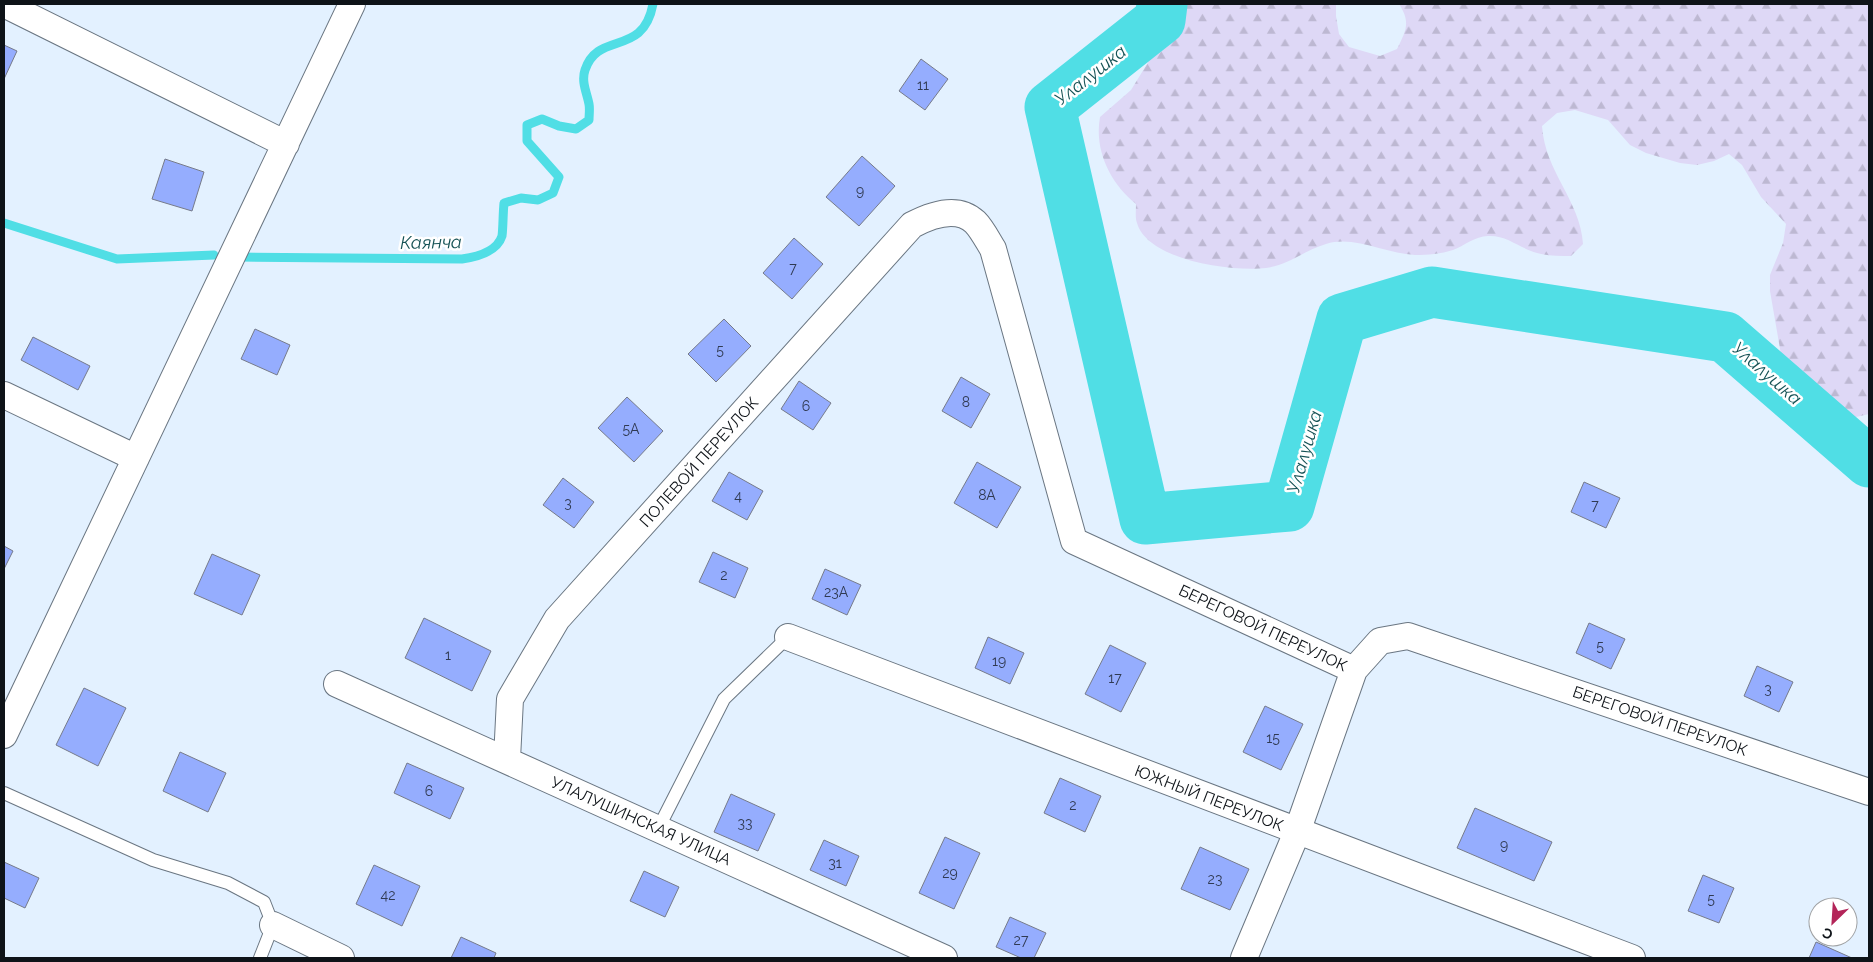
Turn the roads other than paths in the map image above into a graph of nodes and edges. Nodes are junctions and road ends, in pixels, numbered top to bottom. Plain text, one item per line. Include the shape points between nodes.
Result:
1 (4, 4) edge
2 (352, 4) edge
3 (286, 144) junction
4 (956, 212) joint
5 (4, 395) edge
6 (136, 458) junction
7 (788, 637) joint
8 (1354, 670) junction
9 (337, 684) dead end
10 (4, 735) edge
11 (506, 759) junction
12 (1869, 792) edge
13 (4, 793) edge
14 (658, 829) junction
15 (1296, 832) junction
16 (273, 925) junction
17 (260, 958) edge
18 (341, 958) edge
19 (944, 958) edge
20 (1244, 958) edge
21 (1632, 958) edge

1 - 3 street
2 - 3 street
3 - 6 street
4 - 8 street, БЕРЕГОВОЙ ПЕРЕУЛОК via 975,222 993,249 1074,540
4 - 11 street, ПОЛЕВОЙ ПЕРЕУЛОК via 927,217 912,224 557,620 510,699
5 - 6 street
6 - 10 street
7 - 14 lane via 724,699
7 - 15 street, ЮЖНЫЙ ПЕРЕУЛОК
8 - 12 street, БЕРЕГОВОЙ ПЕРЕУЛОК via 1380,641 1408,636
8 - 15 street
9 - 11 street, УЛАЛУШИНСКАЯ УЛИЦА
11 - 14 street, УЛАЛУШИНСКАЯ УЛИЦА
13 - 16 lane via 153,860 228,883 264,902
14 - 19 street, УЛАЛУШИНСКАЯ УЛИЦА
15 - 20 street
15 - 21 street, ЮЖНЫЙ ПЕРЕУЛОК
16 - 17 lane
16 - 18 street

